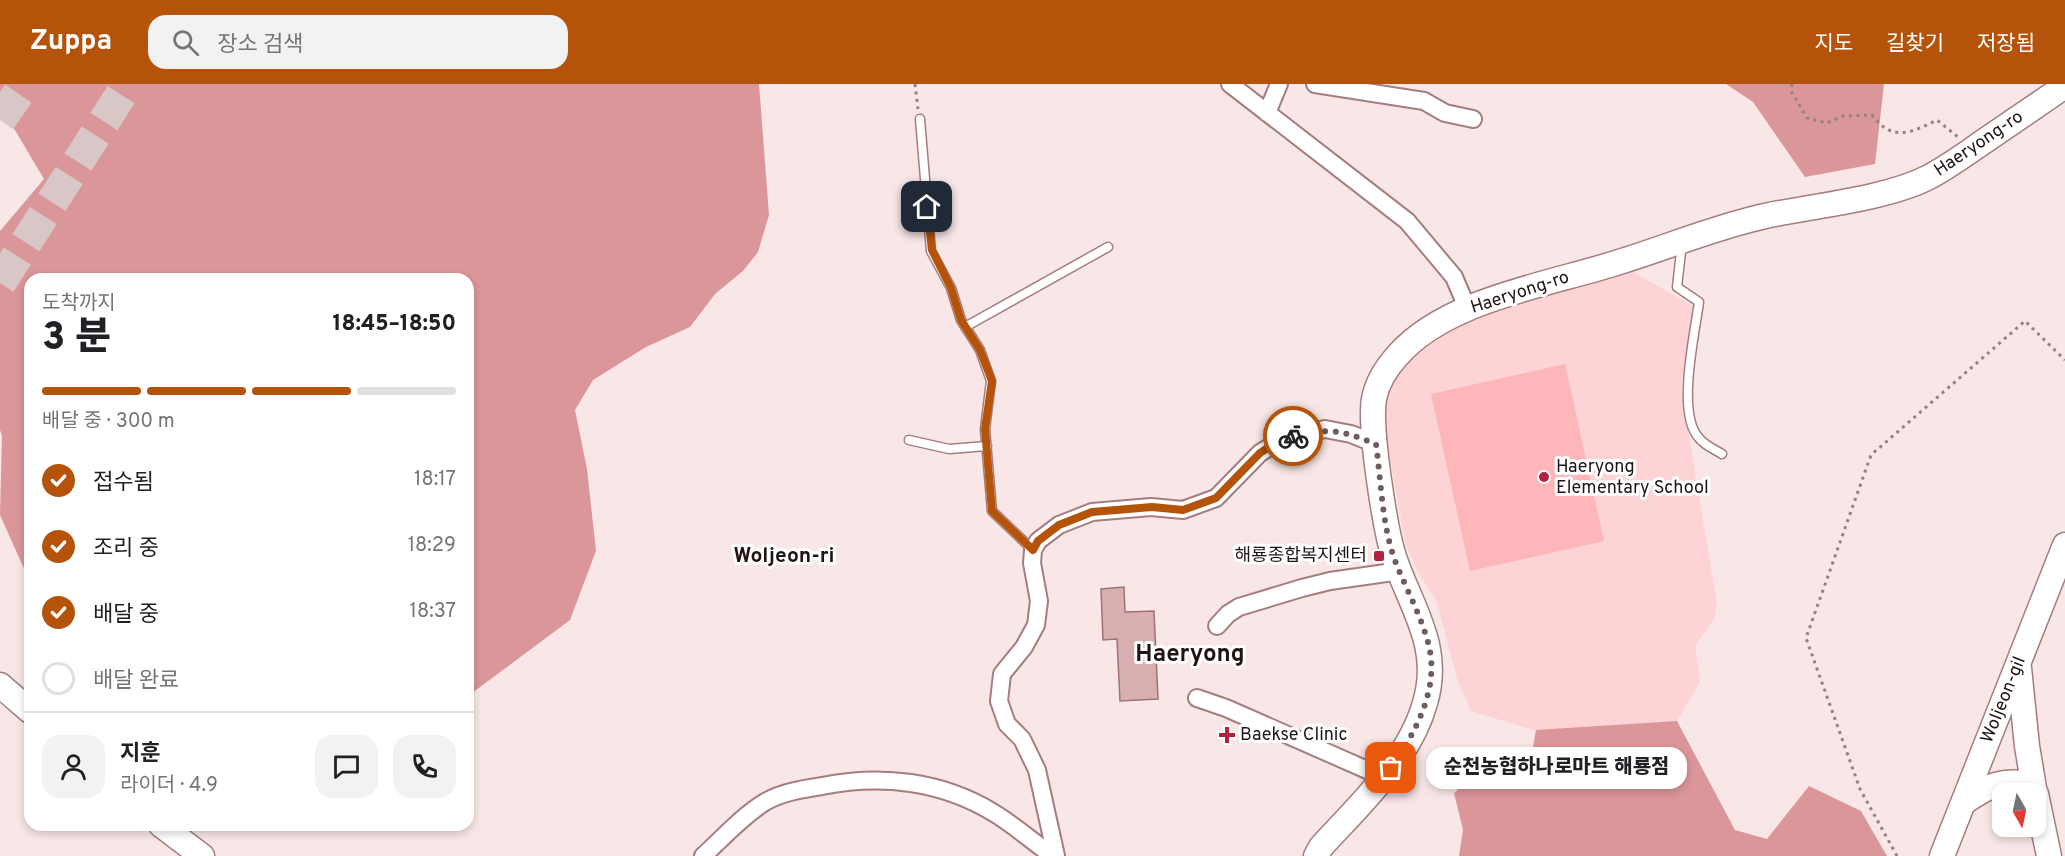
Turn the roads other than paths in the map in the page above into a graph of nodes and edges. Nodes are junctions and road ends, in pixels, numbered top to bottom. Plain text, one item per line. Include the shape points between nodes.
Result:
1 (1230, 84) edge
2 (1279, 84) edge
3 (1315, 84) edge
4 (2065, 86) edge
5 (1268, 113) junction
6 (920, 119) road end
7 (1473, 119) dead end
8 (1682, 240) junction
9 (1108, 247) dead end
10 (1468, 310) junction
11 (965, 327) junction
12 (909, 440) dead end
13 (1376, 444) junction
14 (987, 446) junction
15 (1722, 454) dead end
16 (2065, 544) edge
17 (1033, 550) junction
18 (1400, 571) junction
19 (1217, 626) dead end
20 (2018, 663) junction
21 (0, 685) edge
22 (1197, 698) dead end
23 (24, 706) edge
24 (1383, 777) junction
25 (1998, 783) edge
26 (2019, 783) edge
27 (2034, 783) edge
28 (1992, 786) edge
29 (1963, 803) junction
30 (168, 831) edge
31 (2045, 837) edge
32 (193, 856) edge
33 (202, 856) edge
34 (703, 856) edge
35 (1054, 856) edge
36 (1316, 856) edge
37 (1942, 856) edge
38 (2049, 856) edge

1 - 5 street
2 - 5 street
3 - 7 street via 1424,101 1445,113
4 - 8 main road, Haeryong-ro via 1927,178 1894,190 1722,226
5 - 10 street via 1407,221 1454,277
6 - 11 lane via 932,250
8 - 10 main road, Haeryong-ro
8 - 15 lane via 1677,287 1699,302 1688,382 1694,432
9 - 11 lane
10 - 13 main road, Haeryong-ro via 1415,339 1387,370 1373,402
11 - 14 lane via 980,350 992,381 985,429
12 - 14 lane via 950,449
13 - 17 street via 1325,429 1282,439 1260,453 1216,498 1183,510 1152,507 1092,512 1059,525 1038,541
13 - 18 main road, Haeryong-ro via 1390,540
14 - 17 lane via 992,511
16 - 20 main road, Woljeon-gil
17 - 35 street via 1039,602 1036,625 1002,674 999,701 1006,724 1022,739 1037,770
18 - 19 street via 1302,588 1239,607
18 - 24 main road, Haeryong-ro via 1427,639 1430,680 1414,734
20 - 27 main road
20 - 29 main road, Woljeon-gil
21 - 23 main road
22 - 24 street
24 - 36 main road, Haeryong-ro
25 - 26 main road
28 - 29 main road
29 - 37 main road, Woljeon-gil
30 - 32 main road
30 - 33 main road
31 - 38 main road
34 - 35 street via 765,802 835,783 888,780 908,781 959,796 994,813

